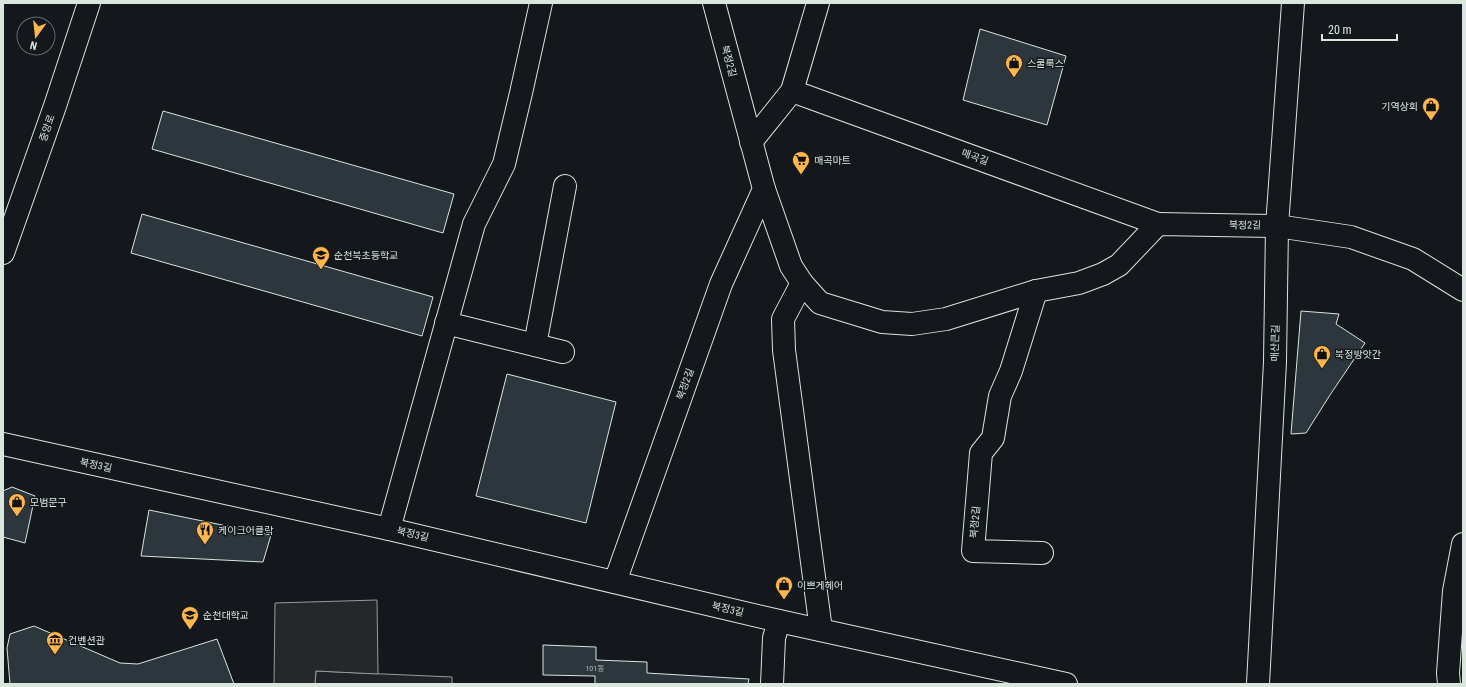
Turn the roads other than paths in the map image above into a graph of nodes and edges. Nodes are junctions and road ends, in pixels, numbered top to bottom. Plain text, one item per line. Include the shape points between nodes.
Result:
1 (89, 3) edge
2 (541, 3) edge
3 (714, 3) edge
4 (818, 3) edge
5 (1293, 3) edge
6 (792, 91) junction
7 (751, 142) junction
8 (565, 186) dead end
9 (764, 188) junction
10 (1158, 224) junction
11 (1277, 226) junction
12 (3, 253) edge
13 (802, 283) junction
14 (1463, 290) edge
15 (1036, 291) junction
16 (446, 323) junction
17 (535, 345) junction
18 (563, 352) dead end
19 (3, 444) edge
20 (389, 529) junction
21 (1463, 544) edge
22 (1042, 553) dead end
23 (615, 582) junction
24 (779, 621) junction
25 (821, 630) junction
26 (772, 684) edge
27 (1066, 684) edge
28 (1258, 684) edge
29 (1449, 684) edge

1 - 12 street, 중앙로
2 - 16 street via 504,164 474,224
3 - 7 street, 북정2길
4 - 6 street
5 - 11 street, 매산큰길
6 - 7 street
6 - 10 street, 매곡길
7 - 9 street, 북정2길
8 - 17 street
9 - 13 street, 북정2길 via 791,266
9 - 23 street, 북정2길 via 721,284
10 - 11 street, 북정2길
10 - 15 street, 북정2길 via 1119,265 1103,274 1080,283
11 - 14 street, 북정2길 via 1351,237 1413,259
11 - 28 street, 매산큰길 via 1275,362
13 - 15 street, 북정2길 via 820,303 882,322 912,324 946,319
13 - 25 street via 783,319 784,350
15 - 22 street, 북정2길 via 1011,371 1000,396 993,438 981,453 973,551
16 - 17 street
16 - 20 street
17 - 18 street
19 - 20 street, 북정3길
20 - 23 street, 북정3길
21 - 29 street via 1454,591
23 - 24 street, 북정3길
24 - 25 street, 북정3길
24 - 26 street via 774,638
25 - 27 street, 북정3길

